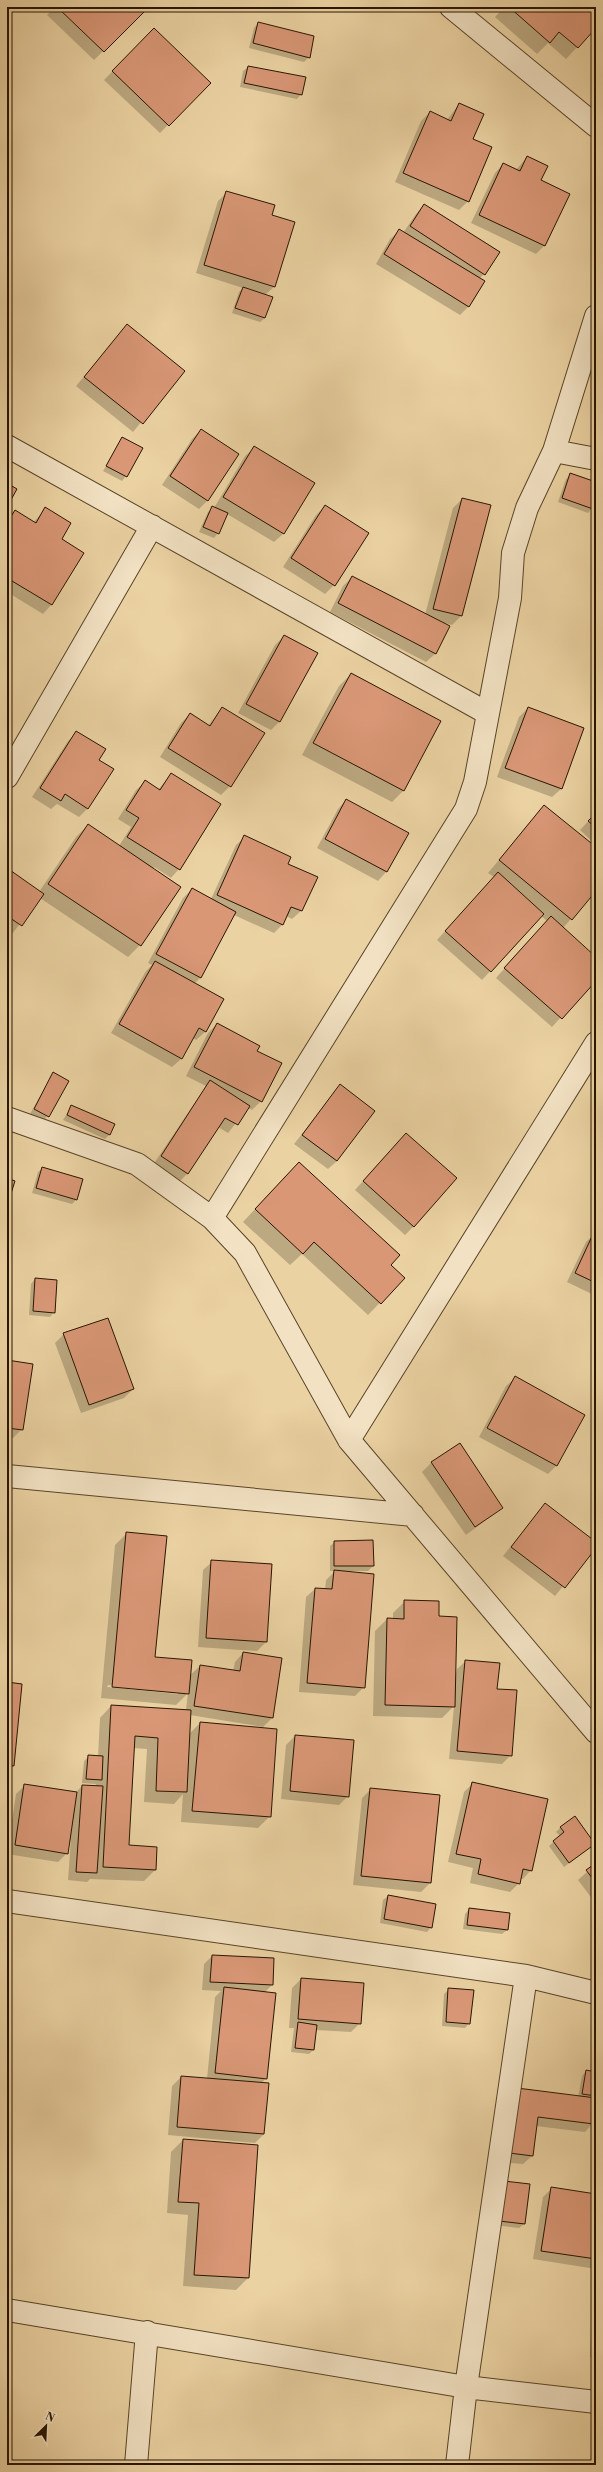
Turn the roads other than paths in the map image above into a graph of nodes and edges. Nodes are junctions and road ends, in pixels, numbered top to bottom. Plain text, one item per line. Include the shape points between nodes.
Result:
1 (451, 7) edge
2 (596, 126) edge
3 (596, 316) edge
4 (7, 446) edge
5 (554, 451) junction
6 (596, 459) edge
7 (152, 526) junction
8 (487, 713) junction
9 (7, 777) edge
10 (596, 1043) edge
11 (7, 1118) edge
12 (212, 1218) junction
13 (349, 1440) junction
14 (7, 1476) edge
15 (413, 1515) junction
16 (596, 1732) edge
17 (7, 1901) edge
18 (526, 1976) junction
19 (596, 1993) edge
20 (7, 2310) edge
21 (147, 2332) junction
22 (466, 2387) junction
23 (596, 2402) edge
24 (136, 2465) edge
25 (457, 2465) edge

1 - 2 street
3 - 5 street
4 - 7 street
5 - 6 street
5 - 8 street via 527,508 513,553 510,598
7 - 8 street
7 - 9 street
8 - 12 street via 475,782 466,809
10 - 13 street
11 - 12 street via 137,1164
12 - 13 street via 245,1253
13 - 15 street
14 - 15 street
15 - 16 street
17 - 18 street
18 - 19 street
18 - 22 street
20 - 21 street
21 - 22 street
21 - 24 street
22 - 23 street
22 - 25 street

